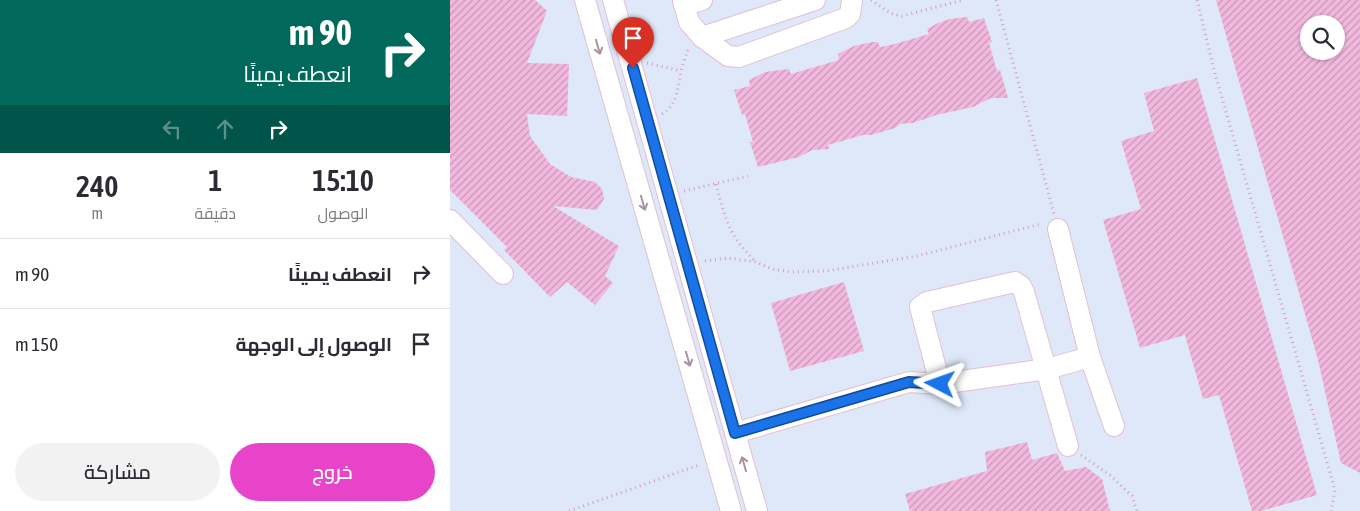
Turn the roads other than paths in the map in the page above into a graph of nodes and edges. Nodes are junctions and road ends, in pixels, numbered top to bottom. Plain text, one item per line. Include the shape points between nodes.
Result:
1 (585, 0) edge
2 (613, 0) edge
3 (815, 0) edge
4 (852, 0) edge
5 (690, 2) edge
6 (698, 33) junction
7 (450, 220) edge
8 (1057, 225) road end
9 (503, 274) dead end
10 (1090, 357) junction
11 (1047, 369) junction
12 (940, 384) junction
13 (1114, 426) dead end
14 (735, 433) junction
15 (1068, 446) road end
16 (755, 503) edge
17 (730, 506) edge

1 -> 17 street
2 - 14 street
3 - 6 street
4 - 6 street via 850,14 846,18 739,57 728,56
5 - 6 street via 689,22
7 - 9 street
8 - 10 street
10 - 11 street
10 - 13 street
11 - 12 street
11 - 12 street via 1024,292 1015,282 927,302 920,307
11 - 15 street
12 - 14 street via 909,382
16 -> 14 street
16 - 17 street

